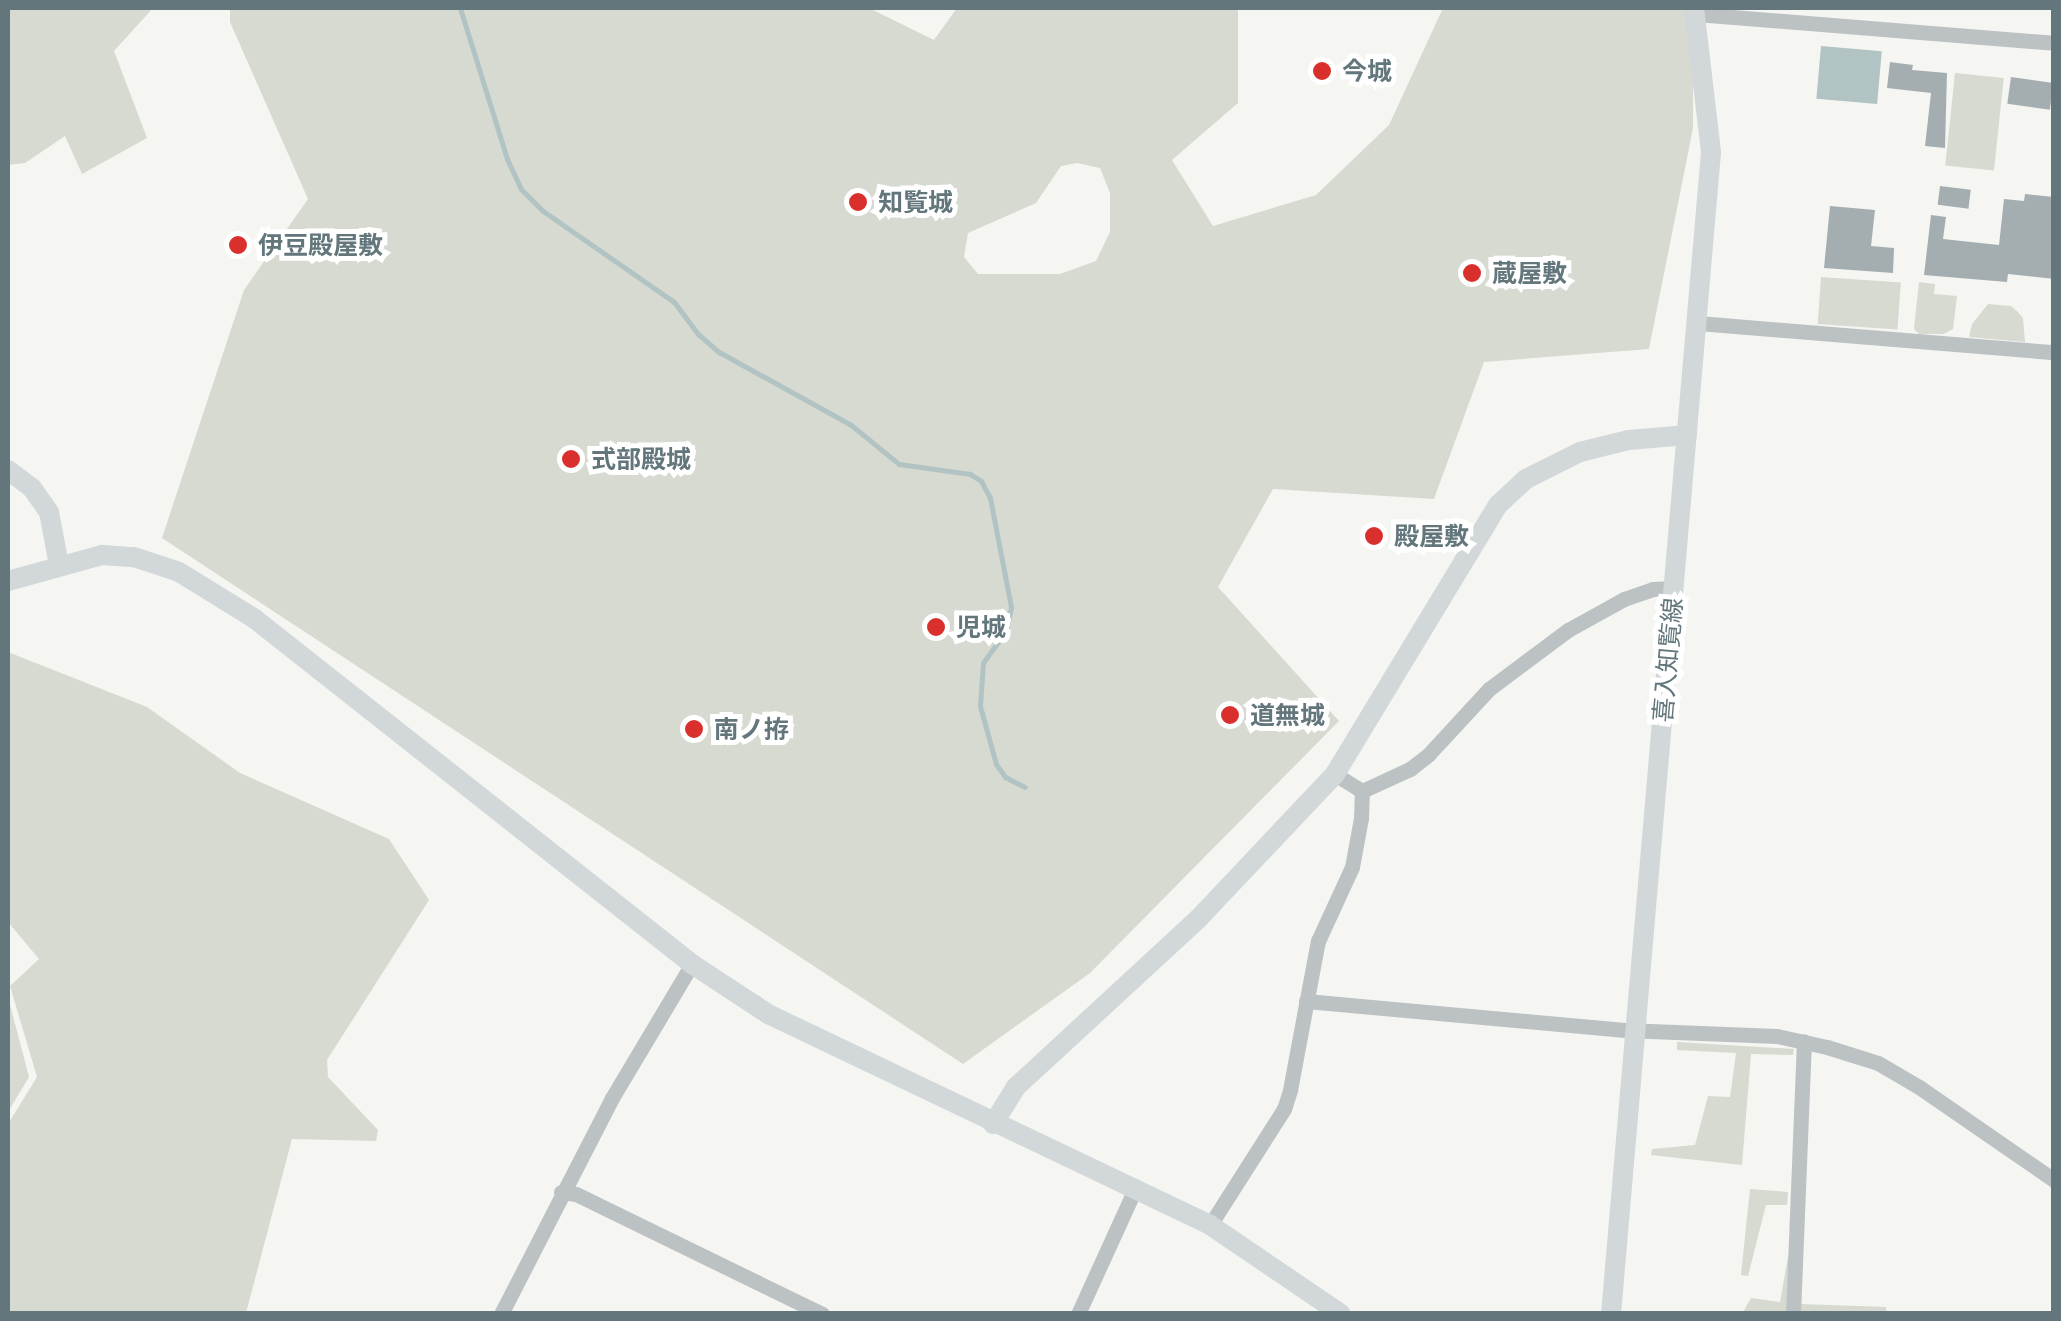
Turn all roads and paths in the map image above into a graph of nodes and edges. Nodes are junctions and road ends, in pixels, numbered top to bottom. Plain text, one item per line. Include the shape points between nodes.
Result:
1 (1695, 11) edge
2 (2054, 42) edge
3 (1698, 323) junction
4 (2054, 352) edge
5 (1687, 435) junction
6 (8, 470) edge
7 (59, 564) junction
8 (8, 581) edge
9 (1674, 588) junction
10 (1335, 774) junction
11 (1362, 791) junction
12 (692, 964) junction
13 (1306, 1001) junction
14 (1636, 1031) junction
15 (1804, 1041) junction
16 (993, 1124) junction
17 (2054, 1180) edge
18 (1136, 1187) junction
19 (561, 1192) junction
20 (1210, 1224) junction
21 (501, 1314) edge
22 (822, 1314) edge
23 (1078, 1314) edge
24 (1342, 1314) edge
25 (1611, 1314) edge
26 (1793, 1314) edge

1 - 2 street
1 - 3 street, 喜入知覧線 via 1711,152
3 - 4 street
3 - 5 street, 喜入知覧線
5 - 9 street, 喜入知覧線
5 - 10 street via 1580,452 1526,478 1498,505
6 - 7 street via 50,512
7 - 8 street
7 - 12 street via 134,557 203,586 255,619
9 - 11 street via 1624,598 1568,630 1489,689 1428,755
9 - 14 street, 喜入知覧線
10 - 11 street
10 - 16 street via 1199,918 1016,1087
11 - 13 street via 1352,867 1318,942
12 - 16 street via 831,1047
12 - 19 street
13 - 14 street
13 - 20 street via 1284,1109
14 - 15 street
14 - 25 street, 喜入知覧線
15 - 17 street via 1878,1063
15 - 26 street
16 - 18 street
18 - 20 street
18 - 23 street
19 - 21 street
19 - 22 street
20 - 24 street

